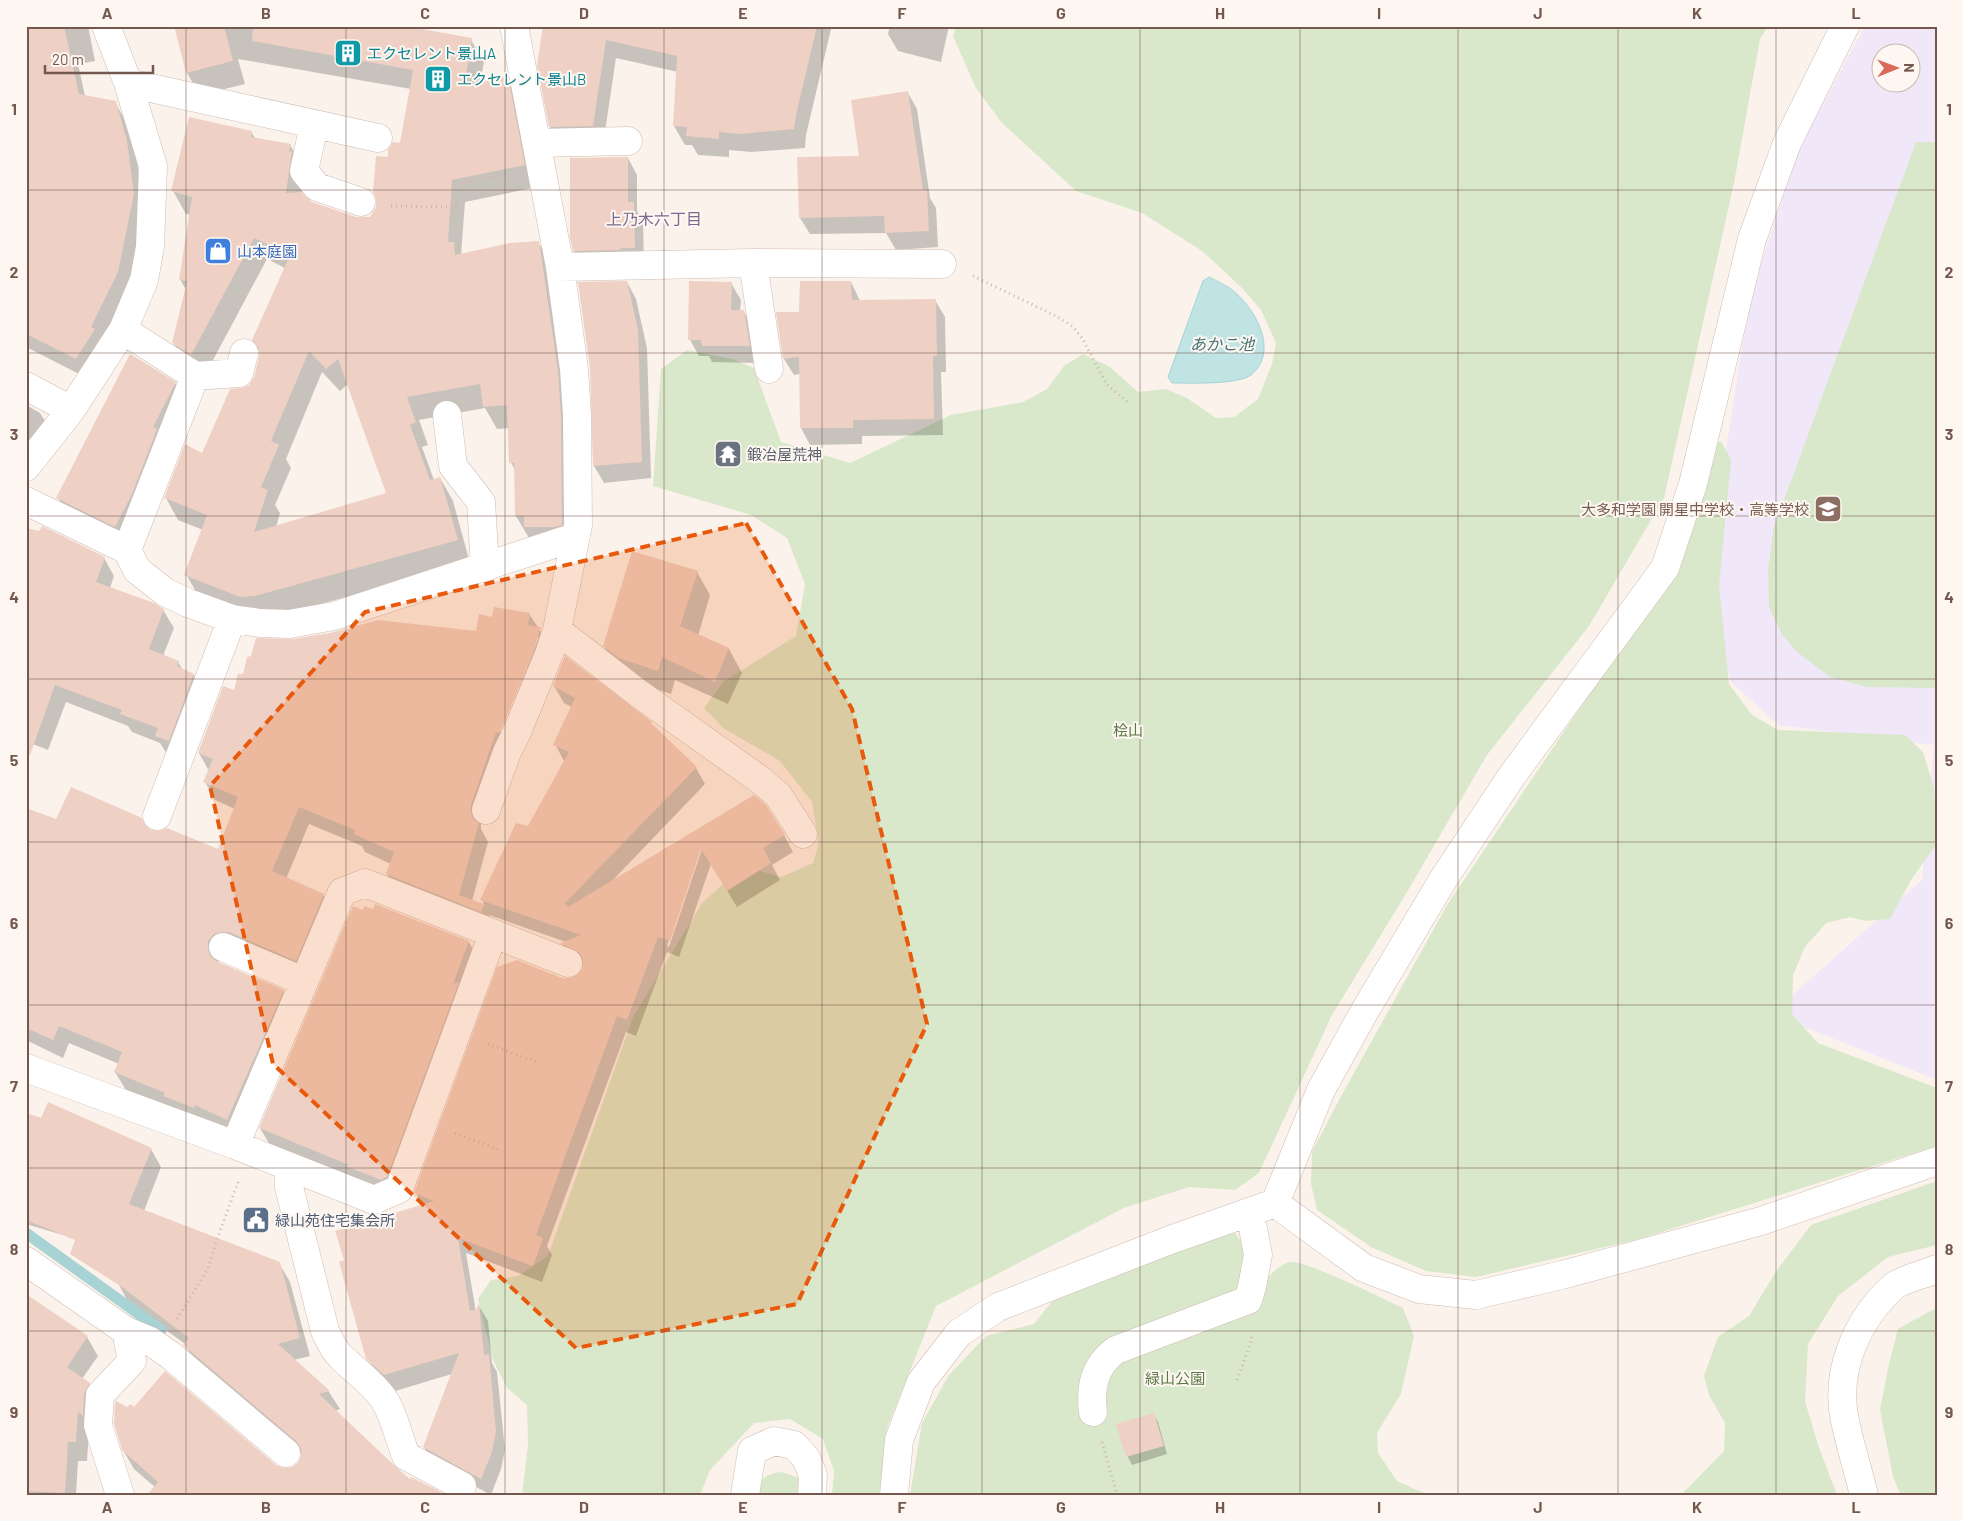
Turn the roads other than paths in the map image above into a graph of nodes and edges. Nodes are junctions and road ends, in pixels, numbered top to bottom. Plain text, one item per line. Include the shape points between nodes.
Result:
1 (106, 26) edge
2 (514, 26) edge
3 (1845, 26) edge
4 (128, 83) junction
5 (314, 125) junction
6 (378, 138) dead end
7 (628, 141) dead end
8 (539, 155) junction
9 (361, 202) road end
10 (753, 263) junction
11 (942, 264) road end
12 (560, 267) junction
13 (123, 330) junction
14 (244, 353) dead end
15 (769, 369) dead end
16 (195, 376) junction
17 (26, 386) edge
18 (71, 410) junction
19 (446, 415) dead end
20 (26, 467) edge
21 (26, 501) edge
22 (575, 538) junction
23 (127, 550) junction
24 (485, 568) junction
25 (232, 619) junction
26 (557, 630) junction
27 (486, 810) dead end
28 (157, 816) dead end
29 (803, 834) dead end
30 (493, 934) junction
31 (223, 947) dead end
32 (568, 963) dead end
33 (303, 982) junction
34 (26, 1068) edge
35 (242, 1148) junction
36 (1937, 1161) edge
37 (289, 1167) junction
38 (1275, 1203) junction
39 (1250, 1212) junction
40 (26, 1261) edge
41 (1937, 1269) edge
42 (138, 1336) junction
43 (1093, 1412) road end
44 (286, 1453) dead end
45 (462, 1486) dead end
46 (120, 1495) edge
47 (745, 1495) edge
48 (812, 1495) edge
49 (894, 1495) edge
50 (1864, 1495) edge

1 - 4 street
2 - 8 street
3 - 38 street via 1787,143 1752,239 1694,484 1665,568 1511,777 1444,878 1321,1090
4 - 5 street
4 - 13 street via 152,175 150,247 144,280
5 - 6 street
5 - 9 street via 304,171 317,187
7 - 8 street
8 - 12 street
10 - 11 street
10 - 12 street
10 - 15 street
12 - 22 street via 577,415 578,525
13 - 16 street
13 - 18 street
14 - 16 street via 239,373
16 - 23 street
17 - 18 street
18 - 20 street
19 - 24 street via 453,466 481,502
21 - 23 street
22 - 24 street
22 - 26 street
23 - 25 street via 137,570 165,592
24 - 25 street via 311,621 279,623
25 - 28 street
26 - 27 street
26 - 29 street via 638,693 759,779 778,795
30 - 32 street
30 - 33 street via 364,883 342,892
30 - 37 street via 398,1190 374,1200
31 - 33 street
33 - 35 street
34 - 35 street
35 - 37 street
36 - 38 street via 1761,1221 1476,1295 1419,1289 1364,1268
37 - 45 street via 289,1188 331,1344 384,1398 406,1456
38 - 39 street
39 - 43 street via 1258,1255 1248,1300 1116,1350 1105,1358 1098,1370 1091,1394
39 - 49 street via 998,1307 959,1333 921,1382 898,1440
40 - 42 street
41 - 50 street via 1896,1285 1874,1309 1856,1337 1845,1364 1844,1419
42 - 44 street via 170,1355
42 - 46 street via 132,1361 100,1395 98,1425
47 - 48 street via 752,1451 774,1441 794,1445 806,1458 813,1475

